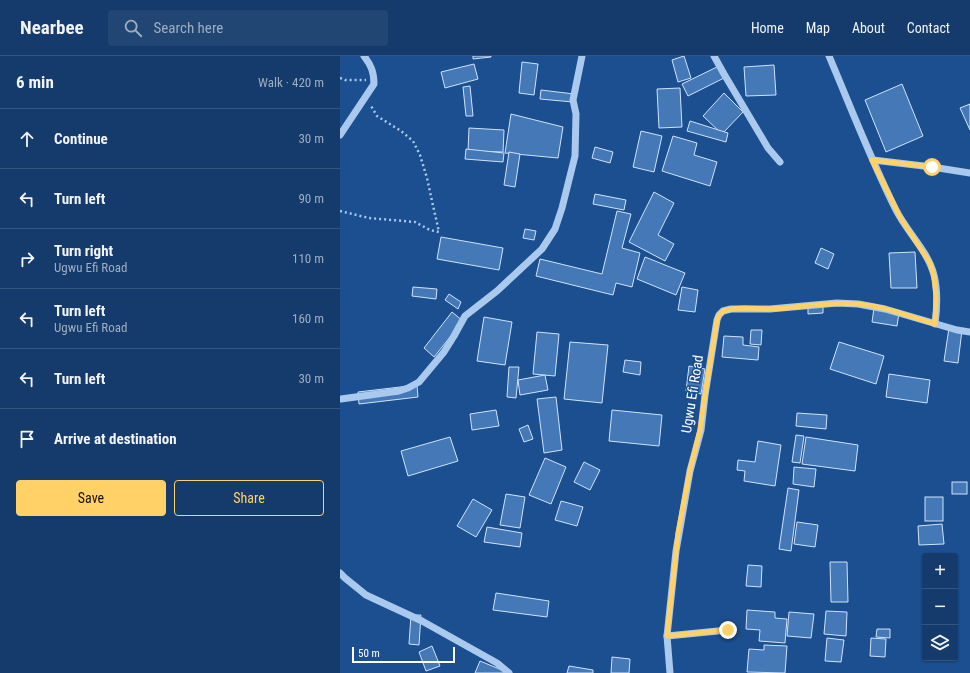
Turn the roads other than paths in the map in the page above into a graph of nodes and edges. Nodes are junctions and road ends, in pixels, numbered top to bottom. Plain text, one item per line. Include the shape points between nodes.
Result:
1 (364, 56) edge
2 (582, 56) edge
3 (714, 56) edge
4 (830, 56) edge
5 (340, 135) edge
6 (872, 160) junction
7 (780, 162) dead end
8 (970, 173) edge
9 (935, 324) junction
10 (970, 332) edge
11 (340, 398) edge
12 (340, 573) edge
13 (728, 630) dead end
14 (667, 636) junction
15 (509, 673) edge
16 (670, 673) edge

1 - 5 street via 374,74 374,84
2 - 11 street via 573,100 576,114 576,156 555,229 542,249 497,291 465,316 454,336 419,382 399,391
3 - 7 street via 768,148
4 - 6 street
6 - 8 street
6 - 9 street via 900,217 930,263 936,296
9 - 10 street, Ugwu Efi Road
9 - 14 street, Ugwu Efi Road via 858,304 730,309 719,315 700,430 678,533
12 - 15 street via 366,595 422,621
13 - 14 street
14 - 16 street

